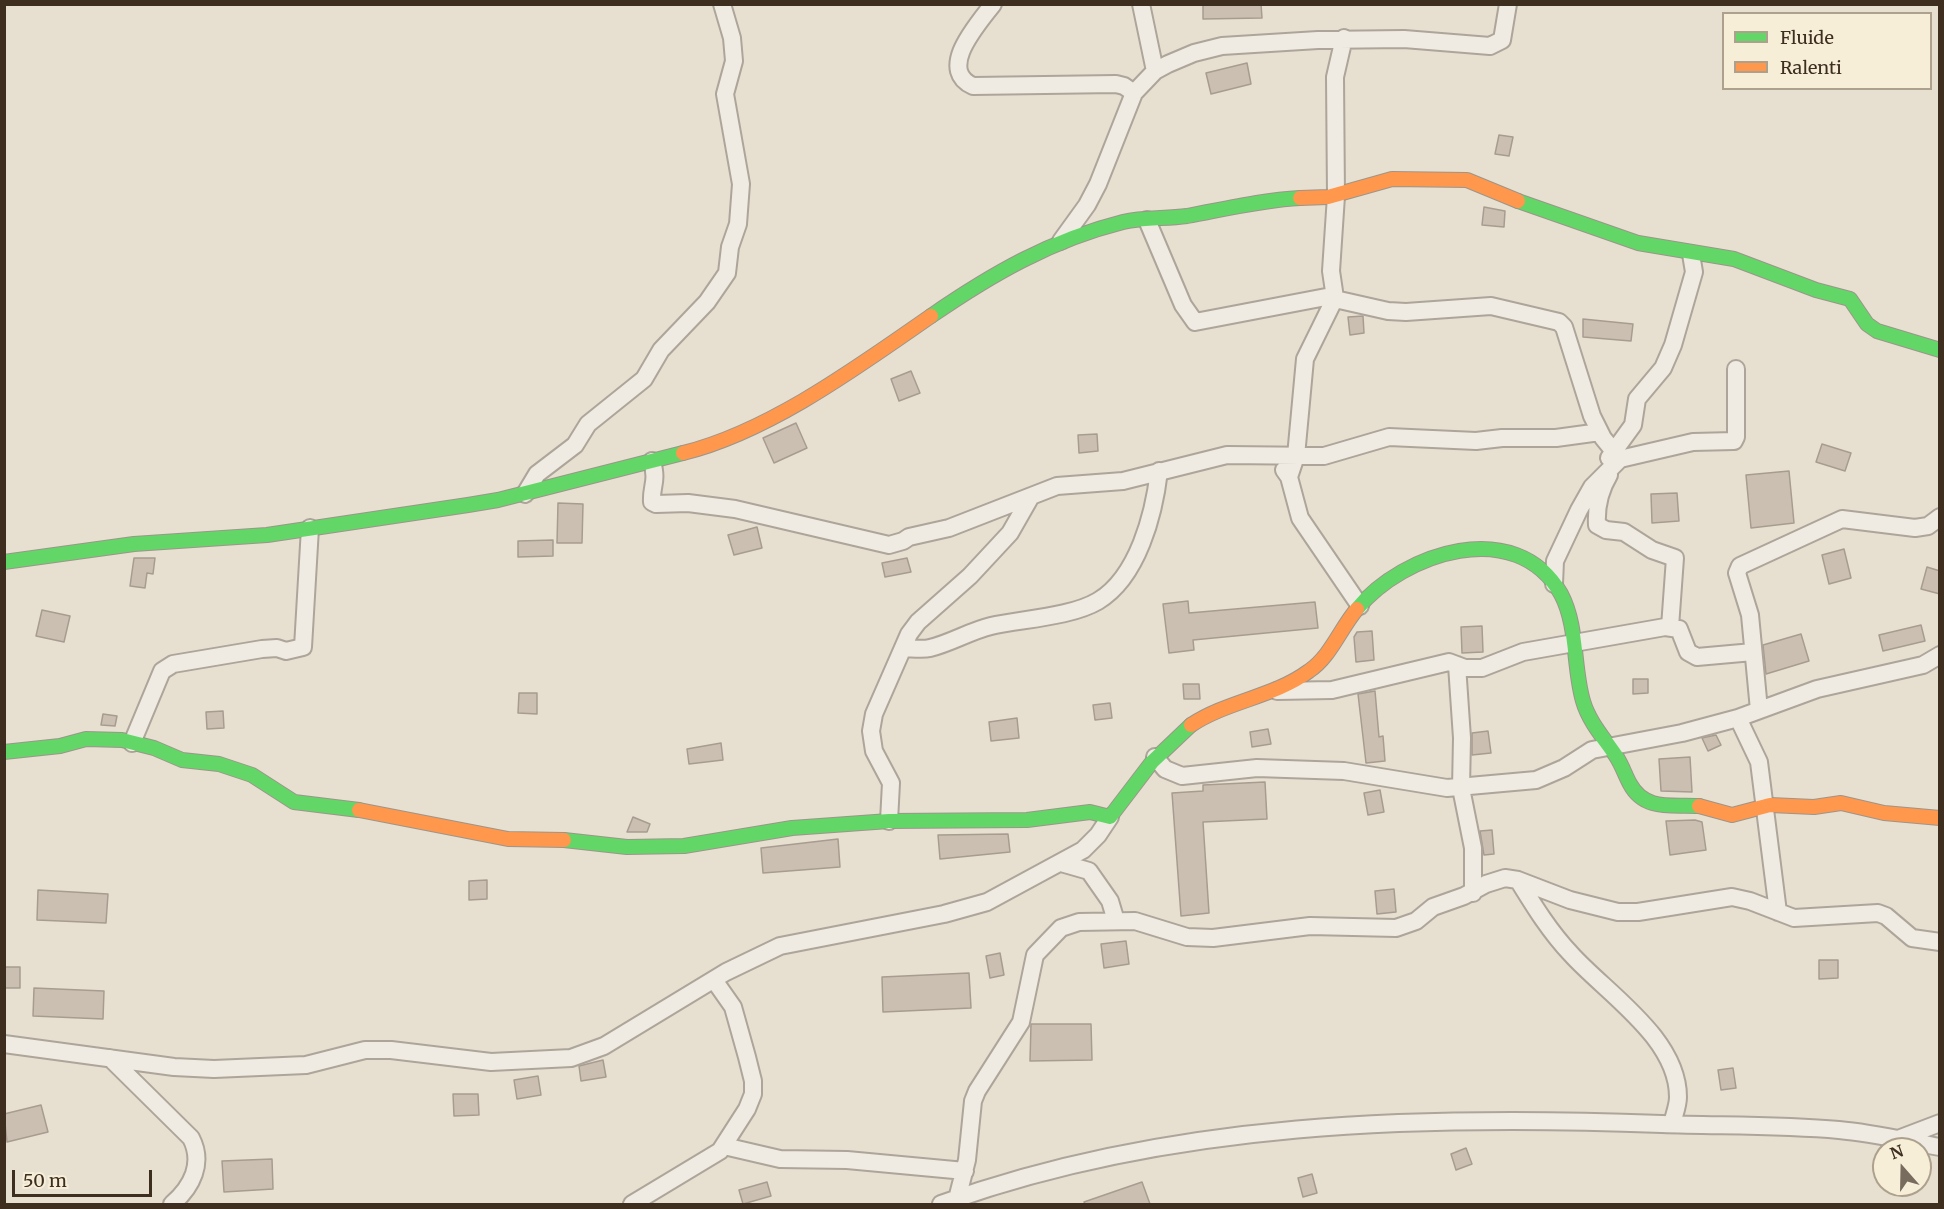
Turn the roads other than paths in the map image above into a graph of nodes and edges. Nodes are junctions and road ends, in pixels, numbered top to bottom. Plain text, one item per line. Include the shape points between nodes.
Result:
1 (722, 4) edge
2 (993, 4) edge
3 (1141, 4) edge
4 (1508, 4) edge
5 (1344, 39) junction
6 (1155, 71) junction
7 (1134, 93) junction
8 (1336, 196) junction
9 (1147, 220) junction
10 (1061, 241) junction
11 (1691, 254) junction
12 (1335, 298) junction
13 (1940, 350) edge
14 (1736, 369) dead end
15 (1600, 432) junction
16 (1272, 455) junction
17 (1617, 455) junction
18 (1296, 456) junction
19 (652, 461) junction
20 (1159, 471) junction
21 (1289, 477) junction
22 (525, 494) junction
23 (1030, 498) junction
24 (1940, 517) edge
25 (310, 528) junction
26 (1555, 561) junction
27 (4, 562) edge
28 (1534, 566) junction
29 (1554, 584) junction
30 (1360, 606) junction
31 (1670, 627) junction
32 (1573, 642) junction
33 (903, 648) junction
34 (1753, 652) junction
35 (1940, 655) edge
36 (1458, 665) junction
37 (1270, 691) junction
38 (1759, 710) junction
39 (1738, 718) junction
40 (132, 742) junction
41 (1608, 746) junction
42 (4, 752) edge
43 (1155, 757) junction
44 (1461, 788) junction
45 (1766, 806) junction
46 (1110, 817) junction
47 (1940, 818) edge
48 (889, 821) junction
49 (1061, 863) junction
50 (1518, 880) junction
51 (1473, 893) junction
52 (1779, 912) junction
53 (1116, 921) junction
54 (1940, 942) edge
55 (714, 980) junction
56 (4, 1044) edge
57 (110, 1058) junction
58 (1940, 1123) edge
59 (1672, 1124) junction
60 (1885, 1137) edge
61 (1903, 1137) edge
62 (724, 1146) junction
63 (965, 1170) junction
64 (949, 1202) edge
65 (172, 1204) edge
66 (632, 1204) edge

1 - 22 street via 734,61 725,94 741,184 738,224 727,273 707,302 661,350 644,380 592,420 575,445 537,474
2 - 7 street via 960,55 959,69 967,83 1109,83
3 - 6 street
4 - 5 street via 1502,40 1490,46
5 - 6 street via 1222,46 1194,53
5 - 8 street via 1335,77
6 - 7 street
7 - 10 street via 1098,184
8 - 9 street via 1279,199
8 - 11 street via 1392,179 1467,180 1544,212 1638,243
8 - 12 street via 1330,271
9 - 10 street via 1115,223
9 - 12 street via 1183,305 1195,322
10 - 19 street via 988,277 868,359 763,423 702,449
11 - 13 street via 1734,259 1816,290 1842,295 1877,331
11 - 17 street via 1694,272 1673,345 1663,368 1637,399 1633,425
12 - 15 street via 1406,312 1491,306 1559,322
12 - 18 street via 1305,359
14 - 17 street via 1734,441 1693,442
15 - 17 street
15 - 18 street via 1476,441 1389,437 1324,456
16 - 18 street
16 - 20 street via 1227,455
16 - 21 street
17 - 26 street via 1601,468
17 - 31 street via 1604,483 1596,511 1597,525 1624,532 1652,550 1675,558
18 - 21 street
19 - 22 street
19 - 23 street via 656,484 651,496 656,504 688,503 735,509 890,545
20 - 23 street via 1123,480 1057,486
20 - 33 street via 1155,507 1146,533 1123,575 1098,601 987,627 928,648
21 - 30 street via 1300,518
22 - 25 street
23 - 33 street via 1010,533 970,576 918,622
24 - 34 street via 1928,526 1915,528 1842,519 1740,566 1737,573 1750,615
25 - 27 street via 267,535 134,544
25 - 40 street via 303,647 286,651 262,649 173,664 162,671
26 - 28 street
26 - 29 street
28 - 29 street
28 - 30 street via 1516,555 1485,546 1460,548 1408,569
29 - 32 street
30 - 37 street via 1323,657 1300,677
31 - 32 street
31 - 34 street via 1679,629 1688,652 1697,657
32 - 36 street via 1523,652 1482,668
32 - 41 street via 1583,702
33 - 48 street via 874,714 871,732 874,752 891,783
34 - 38 street
35 - 38 street via 1923,665 1817,689
36 - 37 street via 1443,663 1332,690
36 - 44 street
37 - 43 street via 1203,717
38 - 39 street
39 - 41 street via 1670,736
39 - 45 street via 1759,762
40 - 42 street via 94,738
40 - 48 street via 182,760 219,764 252,775 294,802 362,810 508,839 590,840 627,847 662,847 792,828
41 - 44 street via 1536,780
41 - 45 street via 1618,757 1631,789 1654,805 1709,807 1718,815
43 - 44 street via 1165,769 1182,776 1257,768 1326,770
43 - 46 street
44 - 51 street via 1473,848
45 - 47 street via 1842,803 1882,813
45 - 52 street
46 - 48 street via 1090,812 1027,819
46 - 49 street via 1083,850
49 - 53 street via 1089,871 1110,901
49 - 55 street via 987,902 780,946
50 - 51 street via 1495,880
50 - 52 street via 1570,900 1618,912 1732,897
50 - 59 street via 1565,948 1627,1007 1660,1046 1677,1084
51 - 53 street via 1433,907 1416,921 1396,928 1310,926 1213,938 1187,937 1135,921
52 - 54 street via 1794,918 1878,913 1912,938
53 - 63 street via 1069,924 1035,955 1022,1022 1001,1050 973,1101
55 - 57 street via 604,1046 571,1058 491,1062 365,1050 306,1065 264,1069 174,1067
55 - 62 street via 733,1007 753,1081 747,1109
56 - 57 street
57 - 65 street via 196,1147 198,1162 186,1190
58 - 61 street
59 - 60 street via 1840,1130
59 - 64 street via 1483,1119 1267,1133 1069,1165
62 - 63 street via 780,1160 846,1160
62 - 66 street via 700,1165
63 - 64 street

